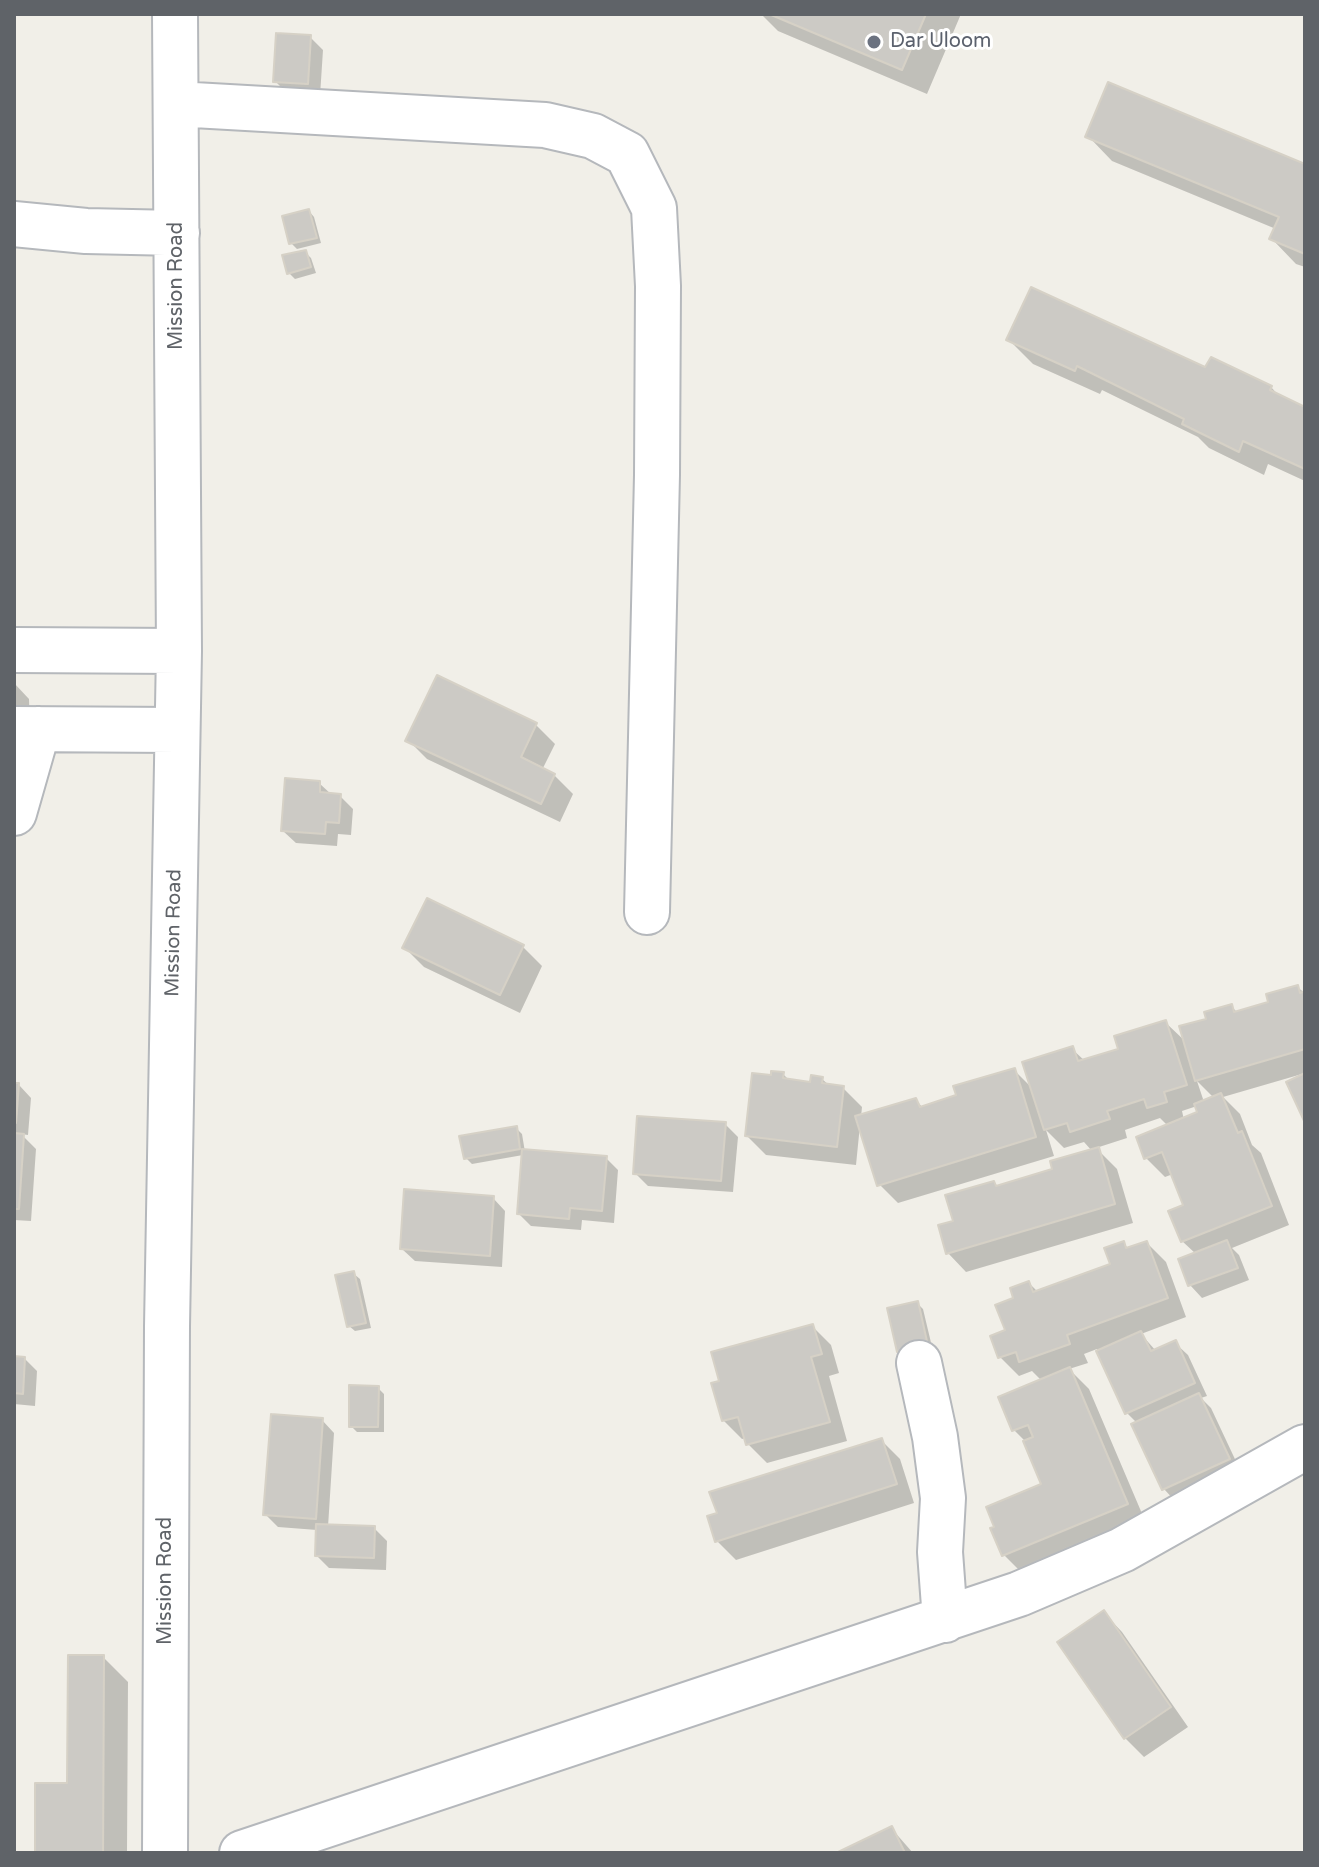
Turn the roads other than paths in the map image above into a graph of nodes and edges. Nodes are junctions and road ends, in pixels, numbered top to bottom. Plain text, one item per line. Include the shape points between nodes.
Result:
1 (175, 14) edge
2 (176, 104) junction
3 (14, 224) edge
4 (177, 233) junction
5 (14, 650) edge
6 (179, 651) junction
7 (26, 729) edge
8 (177, 730) junction
9 (14, 813) edge
10 (647, 912) dead end
11 (919, 1363) dead end
12 (1305, 1447) edge
13 (945, 1620) junction
14 (165, 1853) edge
15 (242, 1853) edge

1 - 2 street, Mission Road
2 - 4 street, Mission Road
2 - 10 street via 545,125 593,136 627,154 654,208 658,286
3 - 4 street
4 - 6 street, Mission Road
5 - 6 street
6 - 8 street, Mission Road
7 - 8 street
7 - 9 street
8 - 14 street, Mission Road
11 - 13 street via 943,1498
12 - 13 street via 1122,1550
13 - 15 street

